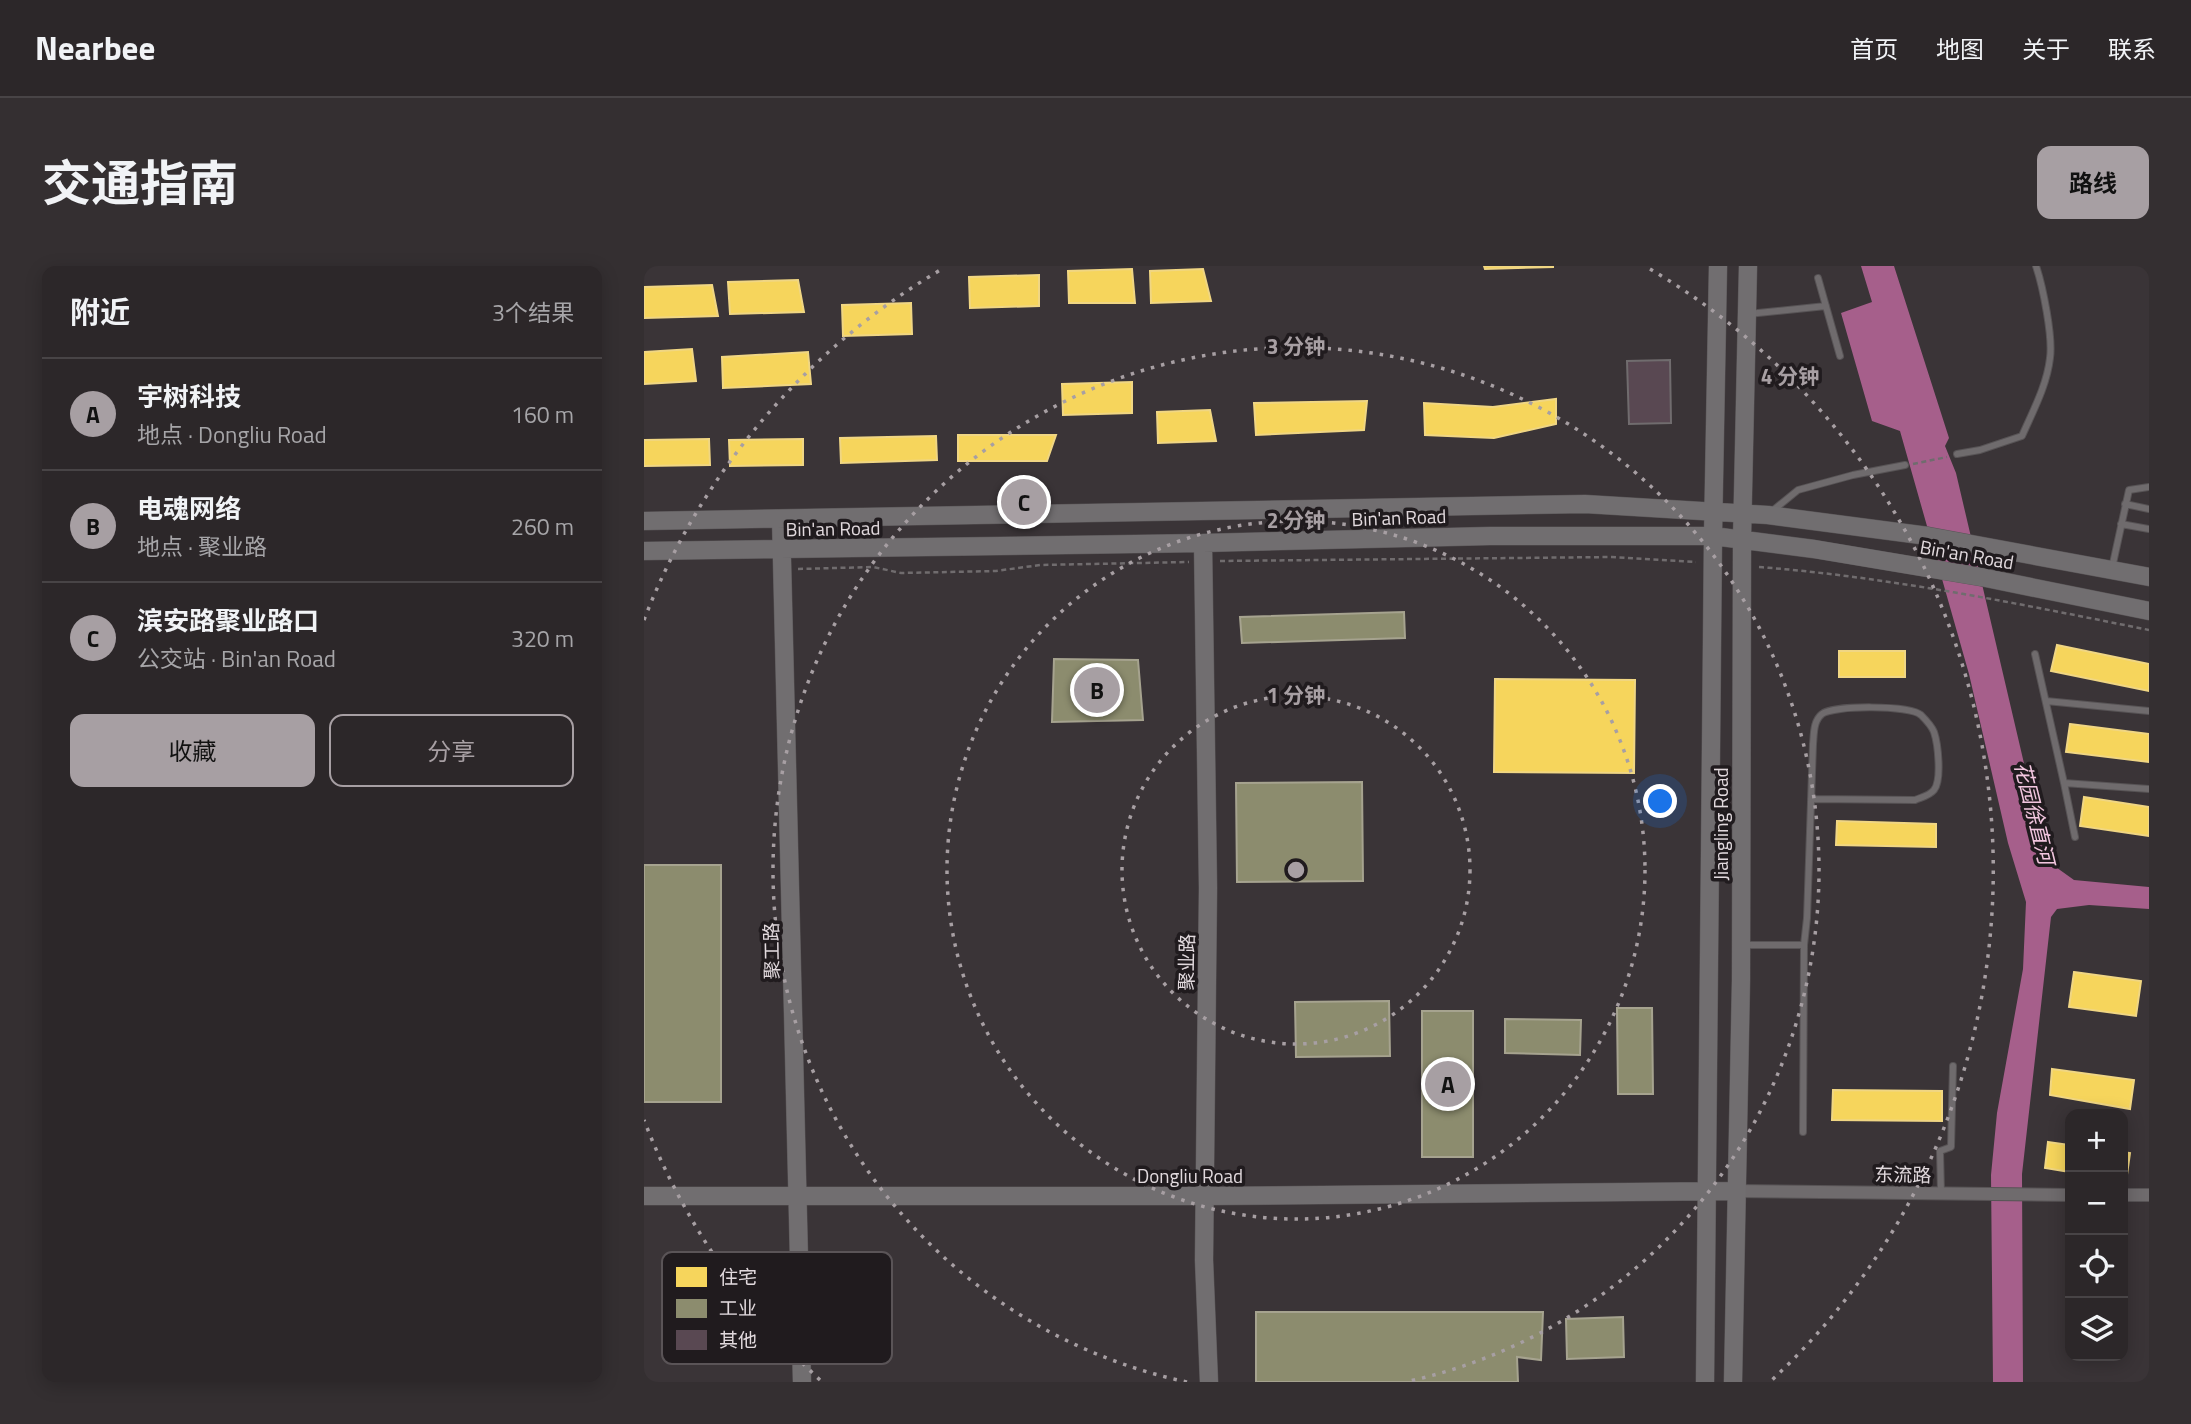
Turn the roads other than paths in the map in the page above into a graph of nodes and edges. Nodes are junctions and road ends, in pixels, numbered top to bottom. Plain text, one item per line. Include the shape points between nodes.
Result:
1 (1718, 266) edge
2 (1748, 266) edge
3 (2038, 266) edge
4 (1818, 278) dead end
5 (1826, 306) junction
6 (1747, 314) junction
7 (1840, 356) dead end
8 (1957, 454) road end
9 (1905, 466) road end
10 (2149, 487) edge
11 (2125, 504) junction
12 (2149, 509) edge
13 (1714, 510) junction
14 (1742, 513) junction
15 (1768, 514) junction
16 (780, 519) junction
17 (644, 521) edge
18 (2122, 524) junction
19 (2149, 529) edge
20 (1713, 536) junction
21 (1742, 539) junction
22 (782, 550) junction
23 (644, 551) edge
24 (1203, 552) junction
25 (2111, 570) junction
26 (2149, 577) edge
27 (2149, 611) edge
28 (2035, 654) dead end
29 (2046, 701) junction
30 (2149, 711) edge
31 (2064, 783) junction
32 (2149, 789) edge
33 (1811, 799) junction
34 (2075, 836) dead end
35 (1741, 944) junction
36 (1804, 945) junction
37 (1953, 1066) dead end
38 (1803, 1132) dead end
39 (1736, 1191) junction
40 (1707, 1193) junction
41 (1941, 1194) junction
42 (2065, 1195) edge
43 (2128, 1195) edge
44 (2149, 1195) edge
45 (644, 1196) edge
46 (1206, 1196) junction
47 (798, 1198) junction
48 (799, 1252) edge
49 (802, 1364) edge
50 (802, 1382) edge
51 (1209, 1382) edge
52 (1705, 1382) edge
53 (1733, 1382) edge

1 - 13 main road, Jiangling Road
2 - 6 main road, Jiangling Road
3 - 8 lane via 2050,339 2050,359 2039,398 2022,436
4 - 5 lane
5 - 6 lane
5 - 7 lane
6 - 14 main road, Jiangling Road
9 - 15 lane via 1798,490
10 - 11 lane via 2129,490
11 - 12 lane
11 - 18 lane
13 - 14 main road, Bin'an Road
13 - 16 main road, Bin'an Road via 1585,504
13 - 20 main road, Jiangling Road
14 - 15 main road, Bin'an Road
14 - 21 main road, Jiangling Road
15 - 25 main road, Bin'an Road via 1928,536
16 - 17 main road, Bin'an Road
16 - 22 main road, 聚工路
18 - 19 lane
18 - 25 lane
20 - 21 main road, Bin'an Road
20 - 24 main road, Bin'an Road via 1490,536
20 - 40 main road, Jiangling Road
21 - 27 main road, Bin'an Road via 1981,577
21 - 35 main road, Jiangling Road
22 - 23 main road, Bin'an Road
22 - 24 main road, Bin'an Road
22 - 47 main road, 聚工路
24 - 46 main road, 聚业路 via 1209,888
25 - 26 main road, Bin'an Road
28 - 29 lane
29 - 30 lane
29 - 31 lane
31 - 32 lane
31 - 34 lane
33 - 33 lane via 1915,800 1927,796 1935,789 1939,773 1934,731 1920,713 1909,709 1836,709 1822,714 1815,723
33 - 36 lane
35 - 36 lane
35 - 39 main road, Jiangling Road
36 - 38 lane
37 - 41 lane via 1953,1129 1951,1147 1940,1151
39 - 40 main road, Dongliu Road
39 - 41 street, 东流路
39 - 53 main road, Jiangling Road
40 - 46 main road, Dongliu Road
40 - 52 main road, Jiangling Road
41 - 42 street, 东流路
43 - 44 street
45 - 47 main road, Dongliu Road
46 - 47 main road, Dongliu Road
46 - 51 main road, 聚业路
47 - 48 main road, 聚工路
49 - 50 main road, 聚工路

